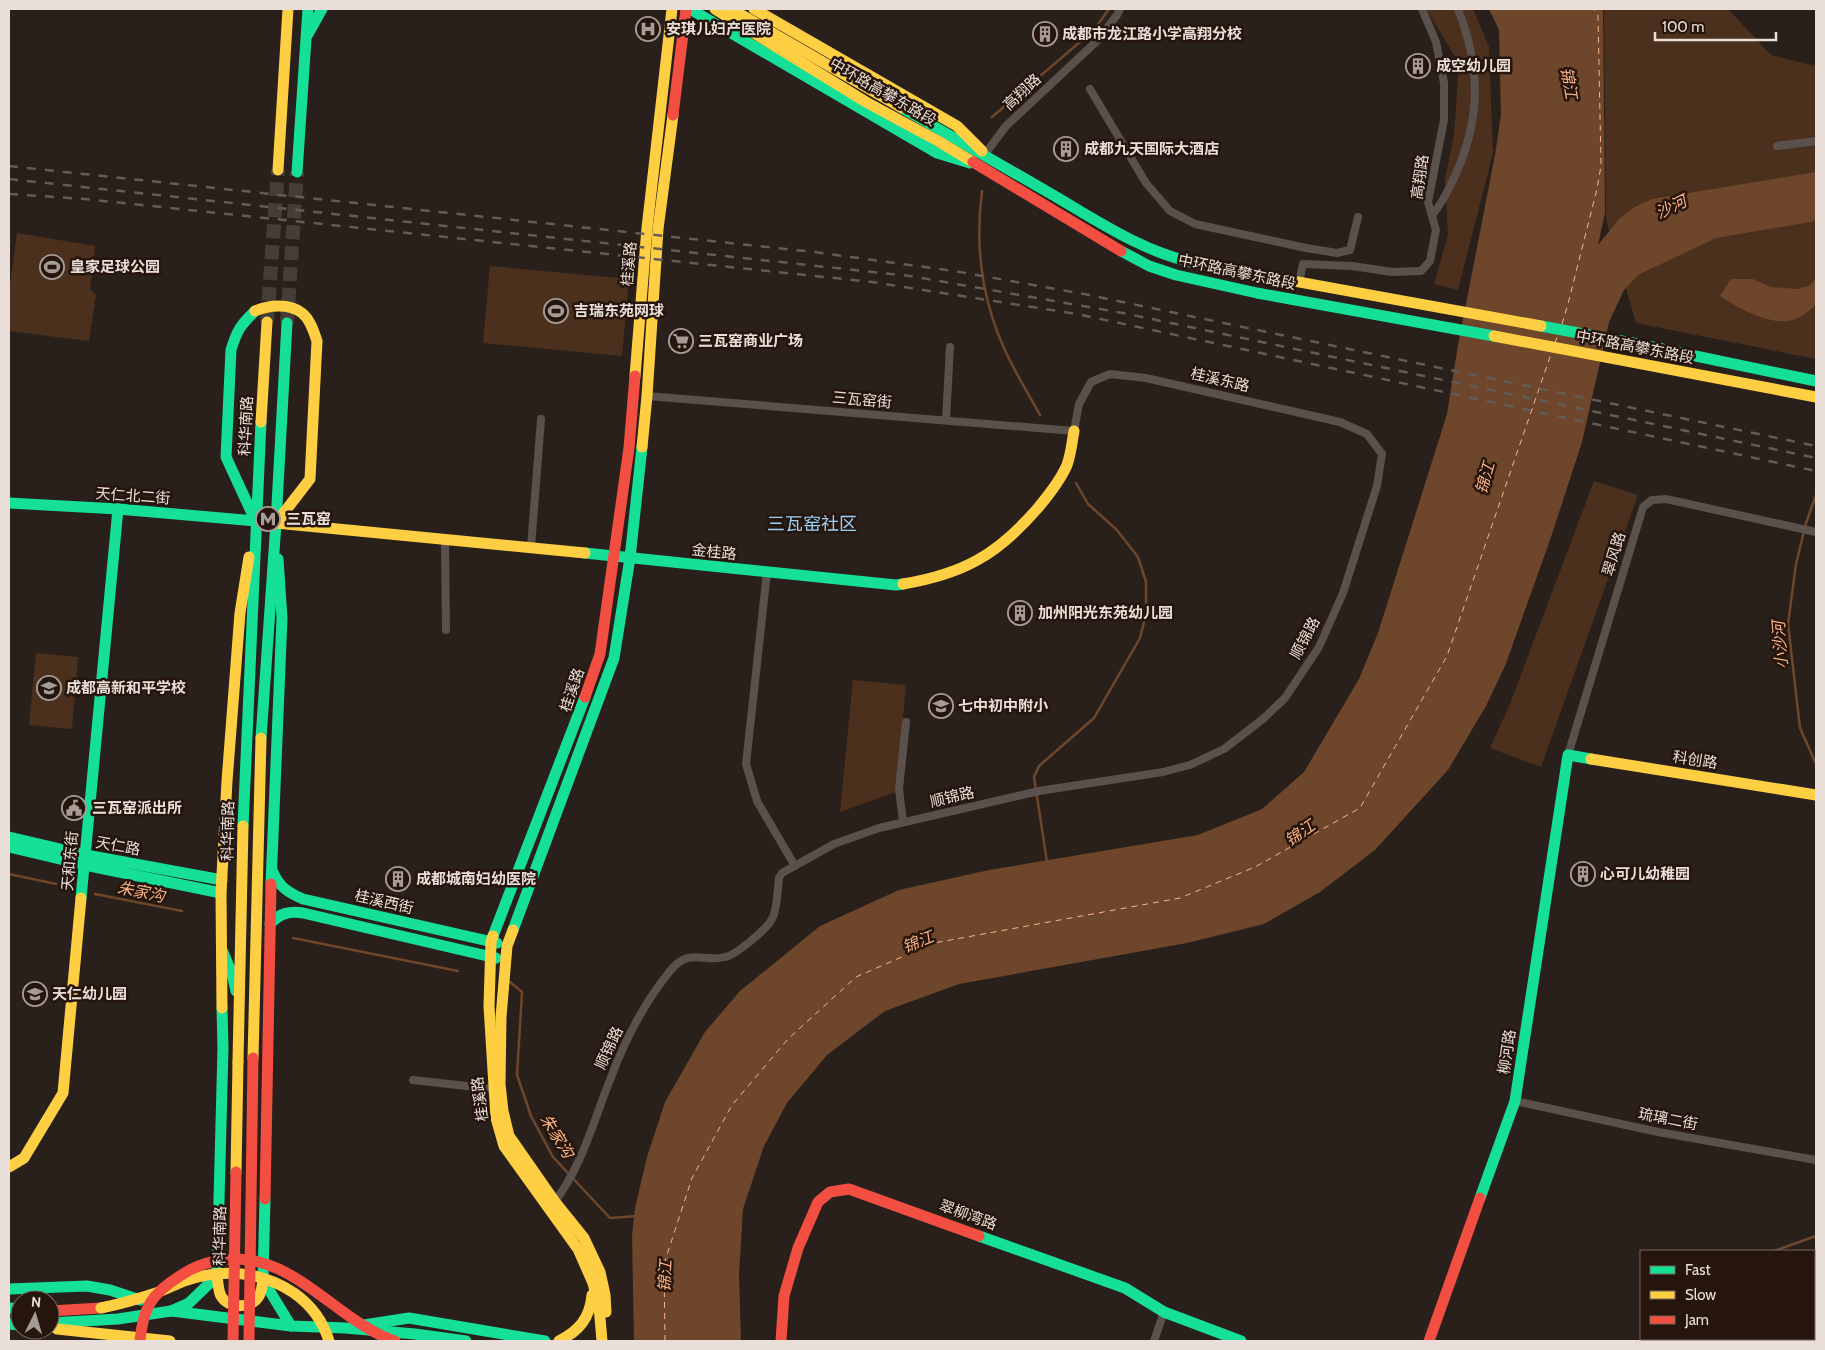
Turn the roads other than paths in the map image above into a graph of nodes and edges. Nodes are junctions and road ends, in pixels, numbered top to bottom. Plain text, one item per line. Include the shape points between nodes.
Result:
1 (282, 9) edge
2 (288, 9) edge
3 (308, 9) edge
4 (322, 9) edge
5 (672, 9) edge
6 (686, 9) edge
7 (690, 9) edge
8 (715, 9) edge
9 (730, 9) edge
10 (754, 9) edge
11 (1120, 9) edge
12 (1422, 9) edge
13 (1458, 9) edge
14 (288, 26) junction
15 (305, 38) junction
16 (1090, 89) dead end
17 (939, 136) junction
18 (1816, 141) edge
19 (1777, 146) dead end
20 (985, 154) junction
21 (977, 166) junction
22 (278, 170) tunnel mouth
23 (297, 172) tunnel mouth
24 (1432, 215) junction
25 (1358, 217) dead end
26 (1299, 282) junction
27 (267, 322) tunnel mouth
28 (287, 323) tunnel mouth
29 (950, 347) dead end
30 (1816, 381) edge
31 (648, 396) junction
32 (1816, 397) edge
33 (540, 419) dead end
34 (946, 420) junction
35 (1074, 431) junction
36 (1382, 454) joint
37 (9, 503) edge
38 (118, 509) junction
39 (256, 521) junction
40 (276, 522) junction
41 (1816, 532) edge
42 (445, 539) junction
43 (531, 547) junction
44 (615, 556) junction
45 (630, 558) junction
46 (767, 572) junction
47 (446, 630) dead end
48 (906, 722) dead end
49 (246, 733) junction
50 (1568, 755) junction
51 (258, 772) junction
52 (227, 781) junction
53 (1816, 795) edge
54 (275, 798) junction
55 (903, 822) junction
56 (9, 837) edge
57 (9, 847) edge
58 (85, 860) junction
59 (271, 866) junction
60 (795, 866) junction
61 (222, 880) junction
62 (221, 893) junction
63 (270, 924) junction
64 (491, 942) junction
65 (507, 946) junction
66 (221, 948) junction
67 (490, 957) junction
68 (505, 960) junction
69 (269, 965) junction
70 (254, 984) junction
71 (239, 1009) junction
72 (413, 1080) dead end
73 (493, 1089) junction
74 (1515, 1101) junction
75 (1816, 1160) edge
76 (9, 1167) edge
77 (552, 1205) junction
78 (217, 1276) junction
79 (262, 1280) junction
80 (592, 1283) junction
81 (9, 1289) edge
82 (60, 1310) edge
83 (171, 1311) junction
84 (1164, 1312) junction
85 (60, 1322) edge
86 (290, 1326) junction
87 (345, 1328) junction
88 (60, 1329) edge
89 (140, 1341) edge
90 (170, 1341) edge
91 (233, 1341) edge
92 (249, 1341) edge
93 (329, 1341) edge
94 (395, 1341) edge
95 (466, 1341) edge
96 (544, 1341) edge
97 (559, 1341) edge
98 (569, 1341) edge
99 (579, 1341) edge
100 (602, 1341) edge
101 (608, 1341) edge
102 (781, 1341) edge
103 (1154, 1341) edge
104 (1241, 1341) edge
105 (1429, 1341) edge

1 - 14 main road
2 - 14 main road
3 - 15 main road
4 - 15 main road
5 - 44 main road, 桂溪路 via 646,228 629,448
6 - 31 main road, 桂溪路 via 658,229
7 - 21 main road via 937,153
8 - 17 main road, 中环路高攀东路段 via 866,102
9 - 17 main road, 中环路高攀东路段
10 - 20 main road via 957,126
11 - 20 street, 高翔路 via 1098,40 1006,126
12 - 24 street, 高翔路 via 1436,42 1444,83 1444,120 1428,202
13 - 24 street via 1474,64 1476,108 1461,162 1441,205
14 - 22 main road
15 - 23 main road
16 - 25 street via 1146,183 1170,211 1195,224 1337,253 1350,250
17 - 20 main road, 中环路高攀东路段
17 - 21 main road, 中环路高攀东路段
18 - 19 street
20 - 26 main road, 中环路高攀东路段 via 1154,250 1180,260
21 - 32 main road, 中环路高攀东路段 via 1105,243 1149,266 1176,275 1257,293
24 - 26 street, 高翔路 via 1436,230 1430,261 1421,272 1310,263 1304,264
26 - 30 main road, 中环路高攀东路段 via 1643,345
27 - 39 main road, 科华南路
28 - 40 main road, 科华南路
29 - 34 street
31 - 34 street, 三瓦窑街
31 - 45 main road, 桂溪路
33 - 43 street
34 - 35 street, 三瓦窑街
35 - 36 street, 桂溪东路 via 1079,404 1091,382 1110,374 1146,378 1340,422 1367,434
35 - 46 main road, 金桂路 via 1067,464 1026,523 992,554 948,575 896,585
36 - 55 street, 顺锦路 via 1377,486 1343,593 1319,647 1285,698 1263,720 1224,749 1190,765 1035,792
37 - 38 main road, 天仁北二街
38 - 39 main road, 天仁北二街
38 - 58 main road, 天和东街
39 - 40 main road via 226,458 232,350 240,326 256,310 281,306 302,313 317,341 310,479
39 - 49 main road, 科华南路
39 - 52 main road via 240,613
40 - 42 main road, 金桂路
40 - 51 main road, 科华南路
40 - 54 main road via 282,618
41 - 50 street, 翠风路 via 1666,499 1652,500 1643,507
42 - 43 main road, 金桂路
42 - 47 street
43 - 44 main road, 金桂路
44 - 45 main road, 金桂路
44 - 64 main road, 桂溪路 via 600,654
45 - 46 main road, 金桂路
45 - 65 main road, 桂溪路 via 614,658
46 - 60 street via 746,764 756,801
48 - 55 street via 899,789
49 - 52 main road
49 - 71 main road, 科华南路
50 - 53 main road, 科创路
50 - 74 main road, 柳河路
51 - 54 main road
51 - 70 main road, 科华南路
52 - 61 main road
54 - 59 main road
55 - 60 street, 顺锦路 via 834,844
56 - 58 main road, 天仁路
57 - 58 main road, 天仁路
58 - 61 main road, 天仁路
58 - 62 main road, 天仁路
58 - 76 main road, 天和东街 via 63,1093 24,1158
59 - 63 main road
59 - 64 main road, 桂溪西街 via 278,885 303,900
60 - 77 street, 顺锦路 via 779,878 772,919 734,954 716,958 692,957 670,970 642,1010 610,1078 579,1162
61 - 62 main road
62 - 66 main road
63 - 67 main road, 桂溪西街 via 277,916 294,912
63 - 69 main road
64 - 65 main road, 桂溪西街
64 - 67 main road, 桂溪路
65 - 68 main road, 桂溪路
66 - 71 main road via 232,974
66 - 78 main road via 223,1048
67 - 68 main road, 桂溪西街
67 - 73 main road, 桂溪路
68 - 77 main road, 桂溪路 via 500,1084 503,1111 509,1136
69 - 70 main road
69 - 79 main road
70 - 92 main road, 科华南路, bridge
71 - 91 main road, 科华南路, bridge
72 - 73 street
73 - 77 main road, 桂溪路 via 496,1118 504,1146
74 - 75 street, 琉璃二街 via 1658,1132
74 - 105 main road, 柳河路
77 - 80 main road, 桂溪路 via 578,1248
77 - 101 main road, 桂溪路 via 584,1238 600,1272
78 - 79 main road via 222,1298 230,1304 242,1306 259,1295
78 - 83 main road via 189,1303
79 - 86 main road
80 - 97 main road via 592,1305 586,1322 571,1336
80 - 100 main road, 桂溪路 via 599,1306
81 - 83 main road via 80,1285 121,1292
82 - 93 main road, bridge via 101,1308 208,1275 251,1274 270,1279 305,1301 319,1316
83 - 85 main road via 118,1319
83 - 86 main road
84 - 102 main road, 翠柳湾路 via 1125,1288 849,1190 830,1192 818,1202 798,1248 784,1296
84 - 103 street
84 - 104 main road, 翠柳湾路
86 - 87 main road
87 - 95 main road
87 - 96 main road via 409,1318
88 - 90 main road
89 - 94 main road, bridge via 145,1311 174,1279 191,1268 240,1258 264,1262 286,1271 361,1324
98 - 99 main road

